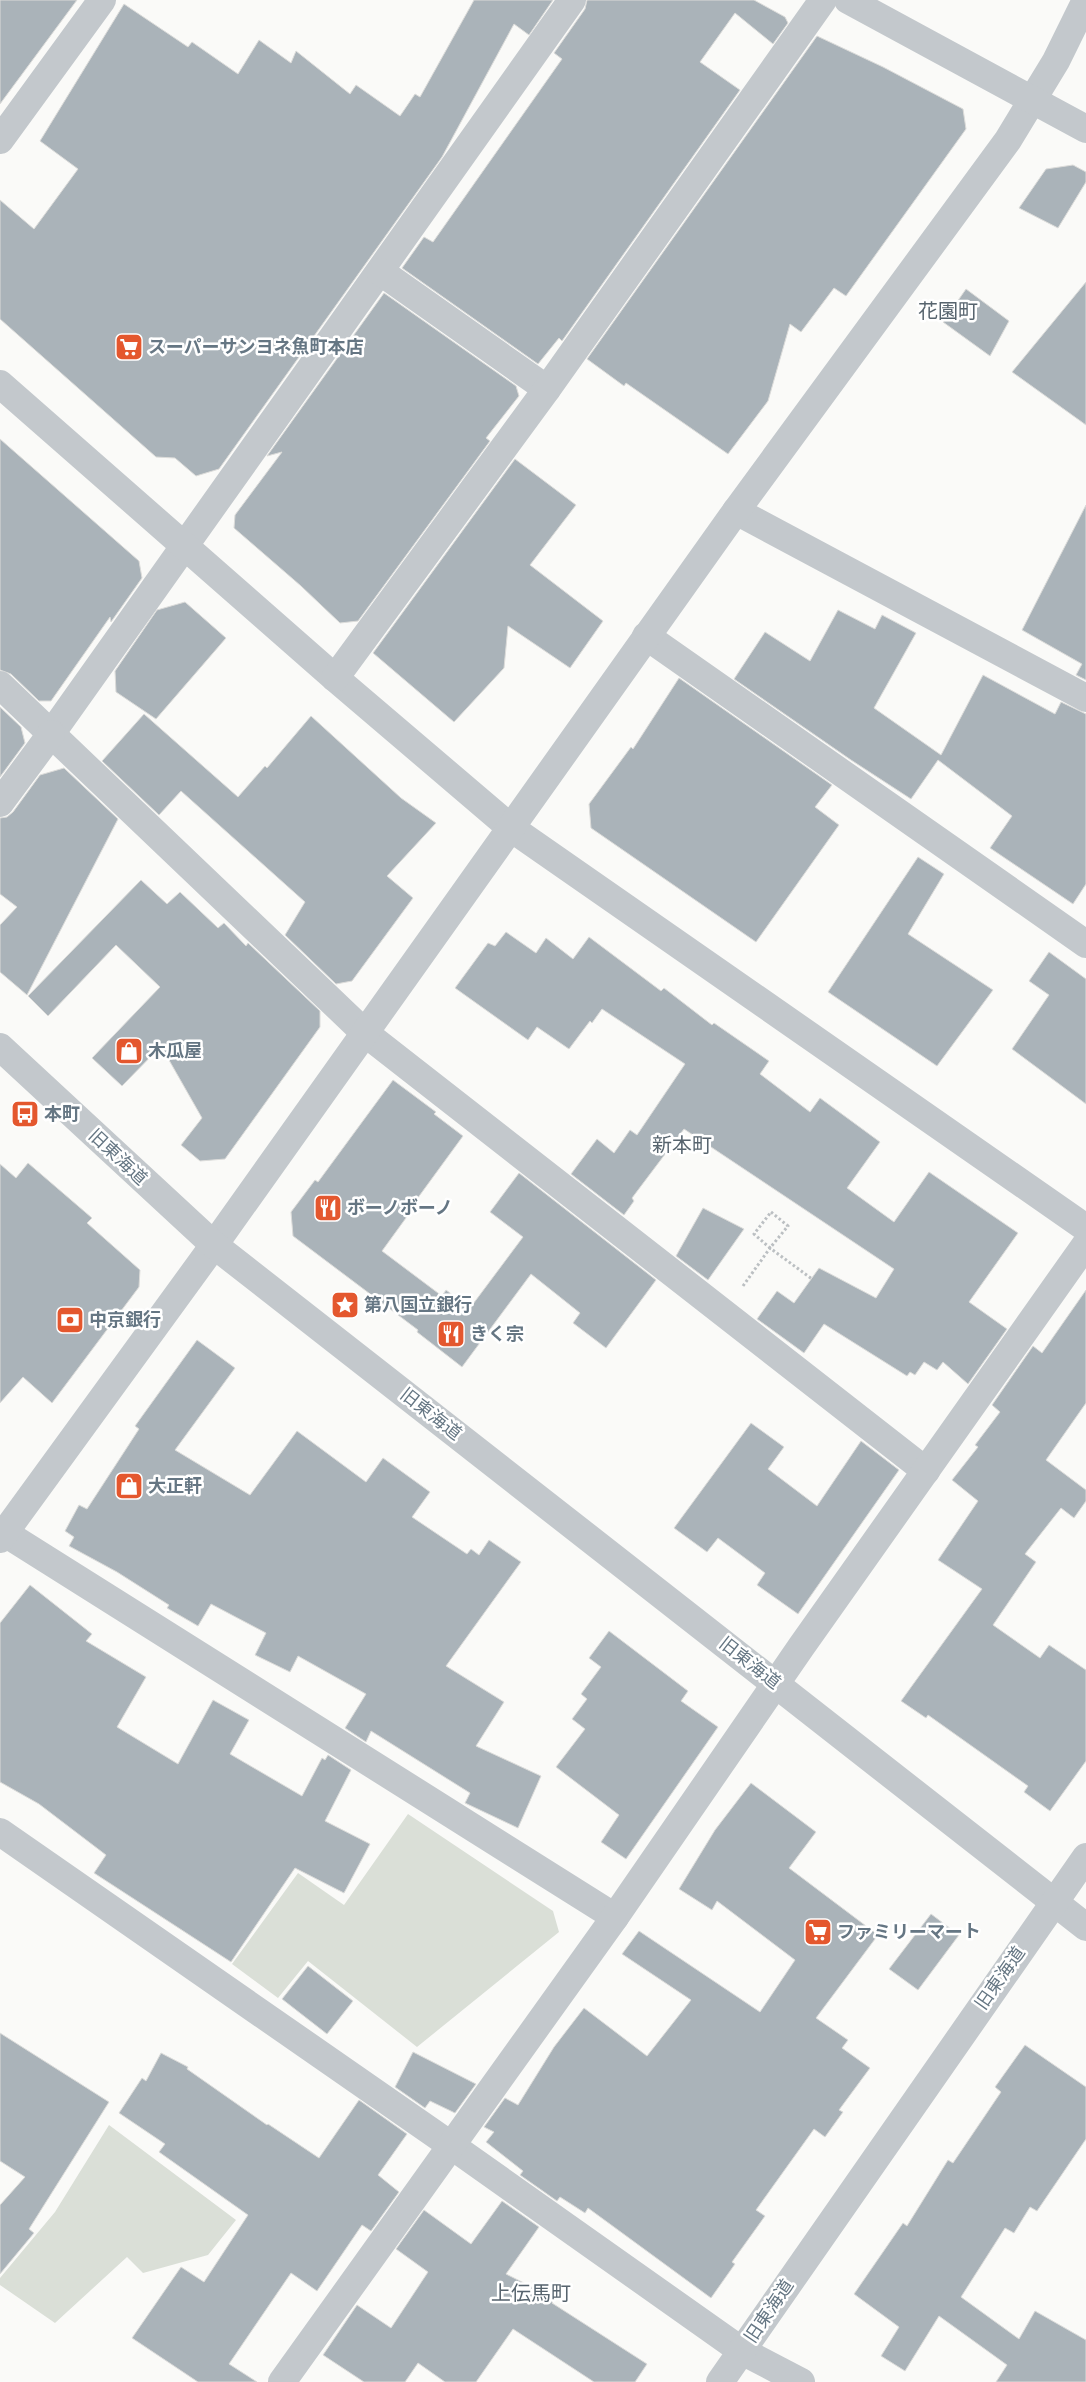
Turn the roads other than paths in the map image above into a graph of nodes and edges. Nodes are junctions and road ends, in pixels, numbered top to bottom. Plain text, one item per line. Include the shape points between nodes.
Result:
1 (102, 0) edge
2 (572, 0) edge
3 (823, 0) edge
4 (848, 0) edge
5 (1086, 0) edge
6 (1034, 100) junction
7 (1086, 129) edge
8 (0, 140) edge
9 (381, 272) junction
10 (0, 384) edge
11 (547, 389) junction
12 (736, 511) junction
13 (184, 544) junction
14 (646, 636) junction
15 (335, 678) junction
16 (0, 685) edge
17 (1086, 698) edge
18 (51, 734) junction
19 (0, 803) edge
20 (511, 828) junction
21 (1086, 944) edge
22 (365, 1033) junction
23 (0, 1047) edge
24 (1086, 1228) edge
25 (1086, 1244) edge
26 (214, 1245) junction
27 (926, 1471) junction
28 (1, 1534) edge
29 (776, 1683) junction
30 (0, 1832) edge
31 (1086, 1857) edge
32 (1054, 1902) junction
33 (615, 1917) junction
34 (1086, 1927) edge
35 (452, 2146) junction
36 (742, 2352) junction
37 (282, 2382) edge
38 (720, 2382) edge
39 (801, 2382) edge

1 - 8 street
2 - 9 street
3 - 11 street
4 - 6 street
5 - 6 street
6 - 7 street
6 - 12 street
9 - 11 street
9 - 13 street
10 - 13 street
11 - 15 street
12 - 14 street
12 - 17 street
13 - 15 street
13 - 18 street
14 - 20 street
14 - 21 street
15 - 20 street
16 - 18 street
18 - 19 street
18 - 22 street
20 - 22 street
20 - 24 street
22 - 26 street
22 - 27 street
23 - 26 street, 旧東海道
25 - 27 street
26 - 28 street
26 - 29 street, 旧東海道
27 - 29 street
28 - 33 street
29 - 32 street, 旧東海道
29 - 33 street
30 - 35 street
31 - 32 street
32 - 34 street
32 - 36 street, 旧東海道
33 - 35 street
35 - 36 street
35 - 37 street
36 - 38 street, 旧東海道
36 - 39 street

